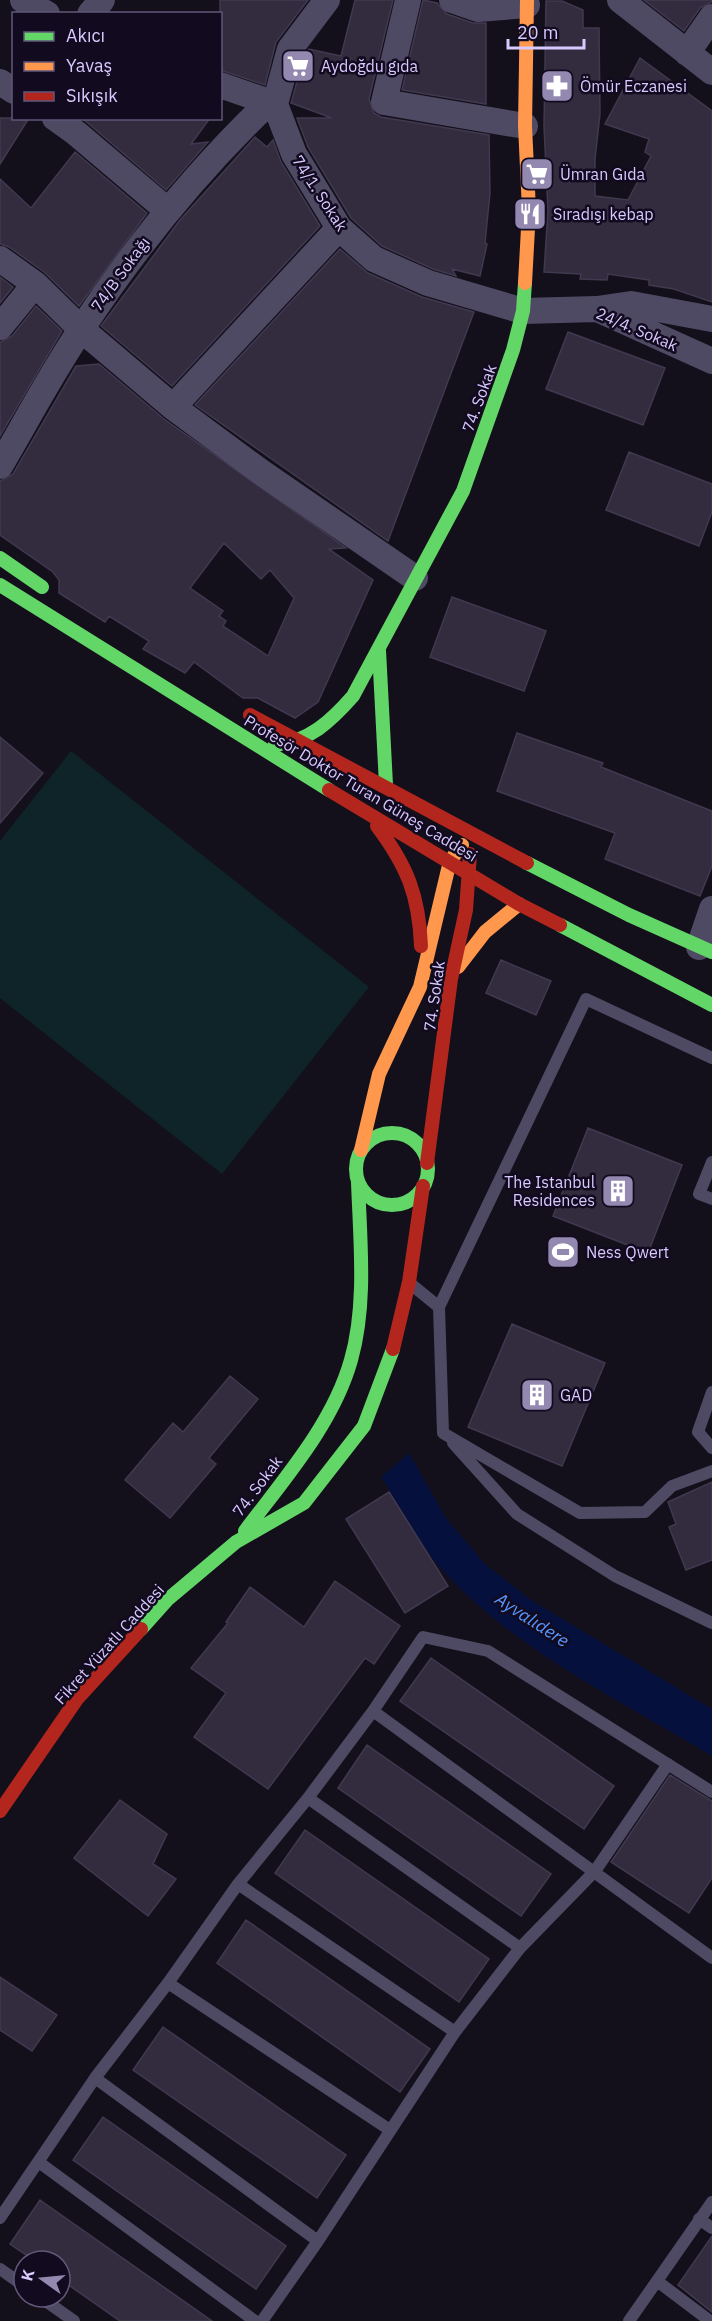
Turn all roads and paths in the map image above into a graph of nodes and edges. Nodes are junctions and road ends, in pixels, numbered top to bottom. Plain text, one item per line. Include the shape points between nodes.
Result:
1 (23, 0) edge
2 (102, 0) edge
3 (327, 0) edge
4 (408, 0) edge
5 (452, 0) edge
6 (620, 0) edge
7 (527, 3) edge
8 (44, 12) edge
9 (92, 12) edge
10 (712, 17) edge
11 (687, 53) junction
12 (712, 72) edge
13 (222, 86) edge
14 (271, 104) junction
15 (58, 120) edge
16 (525, 126) junction
17 (167, 210) junction
18 (339, 228) junction
19 (0, 259) edge
20 (36, 284) junction
21 (597, 309) junction
22 (523, 311) junction
23 (712, 319) edge
24 (0, 327) edge
25 (81, 329) junction
26 (712, 361) edge
27 (173, 407) junction
28 (0, 466) edge
29 (0, 558) edge
30 (415, 578) junction
31 (0, 585) edge
32 (56, 596) dead end
33 (379, 650) junction
34 (240, 709) dead end
35 (299, 742) junction
36 (258, 745) junction
37 (386, 785) junction
38 (366, 813) junction
39 (471, 834) junction
40 (450, 861) junction
41 (470, 874) junction
42 (519, 904) junction
43 (712, 909) edge
44 (705, 949) edge
45 (451, 979) junction
46 (420, 987) junction
47 (712, 1005) edge
48 (712, 1058) edge
49 (362, 1150) junction
50 (712, 1162) edge
51 (427, 1163) junction
52 (358, 1182) junction
53 (423, 1186) junction
54 (712, 1198) edge
55 (409, 1282) junction
56 (439, 1307) junction
57 (712, 1392) edge
58 (444, 1433) junction
59 (712, 1448) edge
60 (712, 1471) edge
61 (236, 1542) junction
62 (712, 1623) edge
63 (373, 1711) junction
64 (668, 1764) junction
65 (712, 1792) edge
66 (308, 1798) junction
67 (0, 1811) edge
68 (594, 1871) junction
69 (238, 1884) junction
70 (520, 1948) junction
71 (712, 1958) edge
72 (168, 1983) junction
73 (455, 2032) junction
74 (95, 2078) junction
75 (390, 2130) junction
76 (40, 2163) junction
77 (712, 2202) edge
78 (0, 2218) edge
79 (699, 2219) junction
80 (712, 2228) edge
81 (318, 2241) junction
82 (657, 2280) junction
83 (57, 2309) edge
84 (74, 2321) edge
85 (255, 2321) edge
86 (262, 2321) edge
87 (628, 2321) edge
88 (710, 2321) edge

1 - 8 street
2 - 9 street
3 - 14 street via 290,49
4 - 16 street via 384,102
5 - 7 street via 478,9
6 - 11 street
7 - 16 main road, 74. Sokak
10 - 11 street
11 - 12 street
13 - 14 street
14 - 17 street, 74/B Sokağı via 217,152
14 - 18 street, 74/1. Sokak via 294,154
15 - 17 street
16 - 22 main road, 74. Sokak via 529,210
17 - 25 street, 74/B Sokağı
18 - 22 street, 74/1. Sokak via 374,259 428,283
18 - 27 street
19 - 20 street
20 - 24 street
20 - 25 street
21 - 22 street, 24/4. Sokak
21 - 23 street via 631,304
21 - 26 street, 24/4. Sokak
22 - 30 main road, 74. Sokak via 463,491
25 - 27 street
25 - 28 street, 74/B Sokağı
27 - 30 street
29 - 32 main road
30 - 33 main road, 74. Sokak
31 - 36 main road, Profesör Doktor Turan Güneş Caddesi
33 - 35 main road via 338,714
33 - 37 main road, 74. Sokak
34 - 35 main road, Profesör Doktor Turan Güneş Caddesi
35 - 36 main road
35 - 37 main road, Profesör Doktor Turan Güneş Caddesi
36 - 38 main road, Profesör Doktor Turan Güneş Caddesi
37 - 39 main road, Profesör Doktor Turan Güneş Caddesi
38 - 40 main road, Profesör Doktor Turan Güneş Caddesi
38 - 46 main road via 403,860 415,889 421,929
39 - 40 main road
39 - 41 main road, 74. Sokak
39 - 44 main road, Profesör Doktor Turan Güneş Caddesi
40 - 41 main road, Profesör Doktor Turan Güneş Caddesi
40 - 46 main road
41 - 42 main road, Profesör Doktor Turan Güneş Caddesi
41 - 45 main road, 74. Sokak
42 - 45 main road via 490,925 468,949
42 - 47 main road, Profesör Doktor Turan Güneş Caddesi
43 - 44 street
45 - 51 main road, 74. Sokak
46 - 49 main road, 74. Sokak via 379,1074
48 - 56 lane via 586,999
49 - 51 main road via 380,1136 398,1134 415,1142
49 - 52 main road via 357,1160
50 - 54 lane via 699,1194
51 - 53 main road
52 - 53 main road via 372,1200 383,1204 406,1202
52 - 61 main road, 74. Sokak via 357,1326 346,1376 311,1441
53 - 55 main road, 74. Sokak
55 - 56 lane
55 - 61 main road, 74. Sokak via 392,1356 364,1426 304,1503
56 - 58 lane
57 - 59 lane via 698,1432
58 - 60 lane via 580,1513 645,1512 672,1486
58 - 62 lane via 517,1514 615,1576
61 - 67 main road, Fikret Yüzatlı Caddesi via 167,1600 77,1699
63 - 64 lane via 423,1637 488,1651
63 - 66 lane
63 - 68 lane
64 - 65 lane
64 - 68 lane
66 - 69 lane
66 - 70 lane
68 - 70 lane
68 - 71 lane
69 - 72 lane
69 - 73 lane
70 - 73 lane
72 - 74 lane
72 - 75 lane
73 - 75 lane
74 - 76 lane
74 - 81 lane
75 - 81 lane
76 - 78 lane
76 - 85 lane
77 - 79 lane
79 - 80 lane
79 - 82 lane
81 - 86 lane
82 - 87 lane
82 - 88 lane
83 - 84 lane

